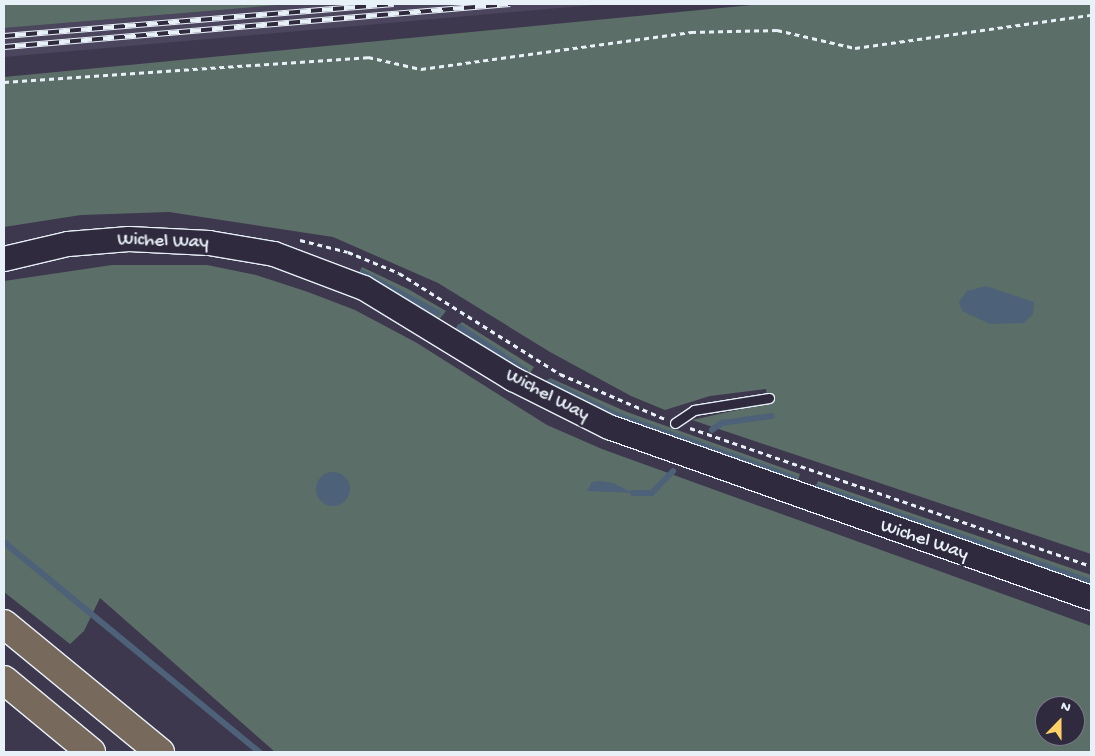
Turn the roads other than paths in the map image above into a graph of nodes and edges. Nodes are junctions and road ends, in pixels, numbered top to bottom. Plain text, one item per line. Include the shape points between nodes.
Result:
1 (4, 259) edge
2 (769, 398) dead end
3 (675, 423) road end
4 (1091, 598) edge
5 (4, 624) edge
6 (4, 680) edge
7 (91, 752) edge
8 (160, 752) edge

1 - 4 street, Wichel Way via 68,244 129,239 209,243 274,254 372,293 521,384 609,428
2 - 3 lane via 694,410
5 - 8 highway
6 - 7 highway

